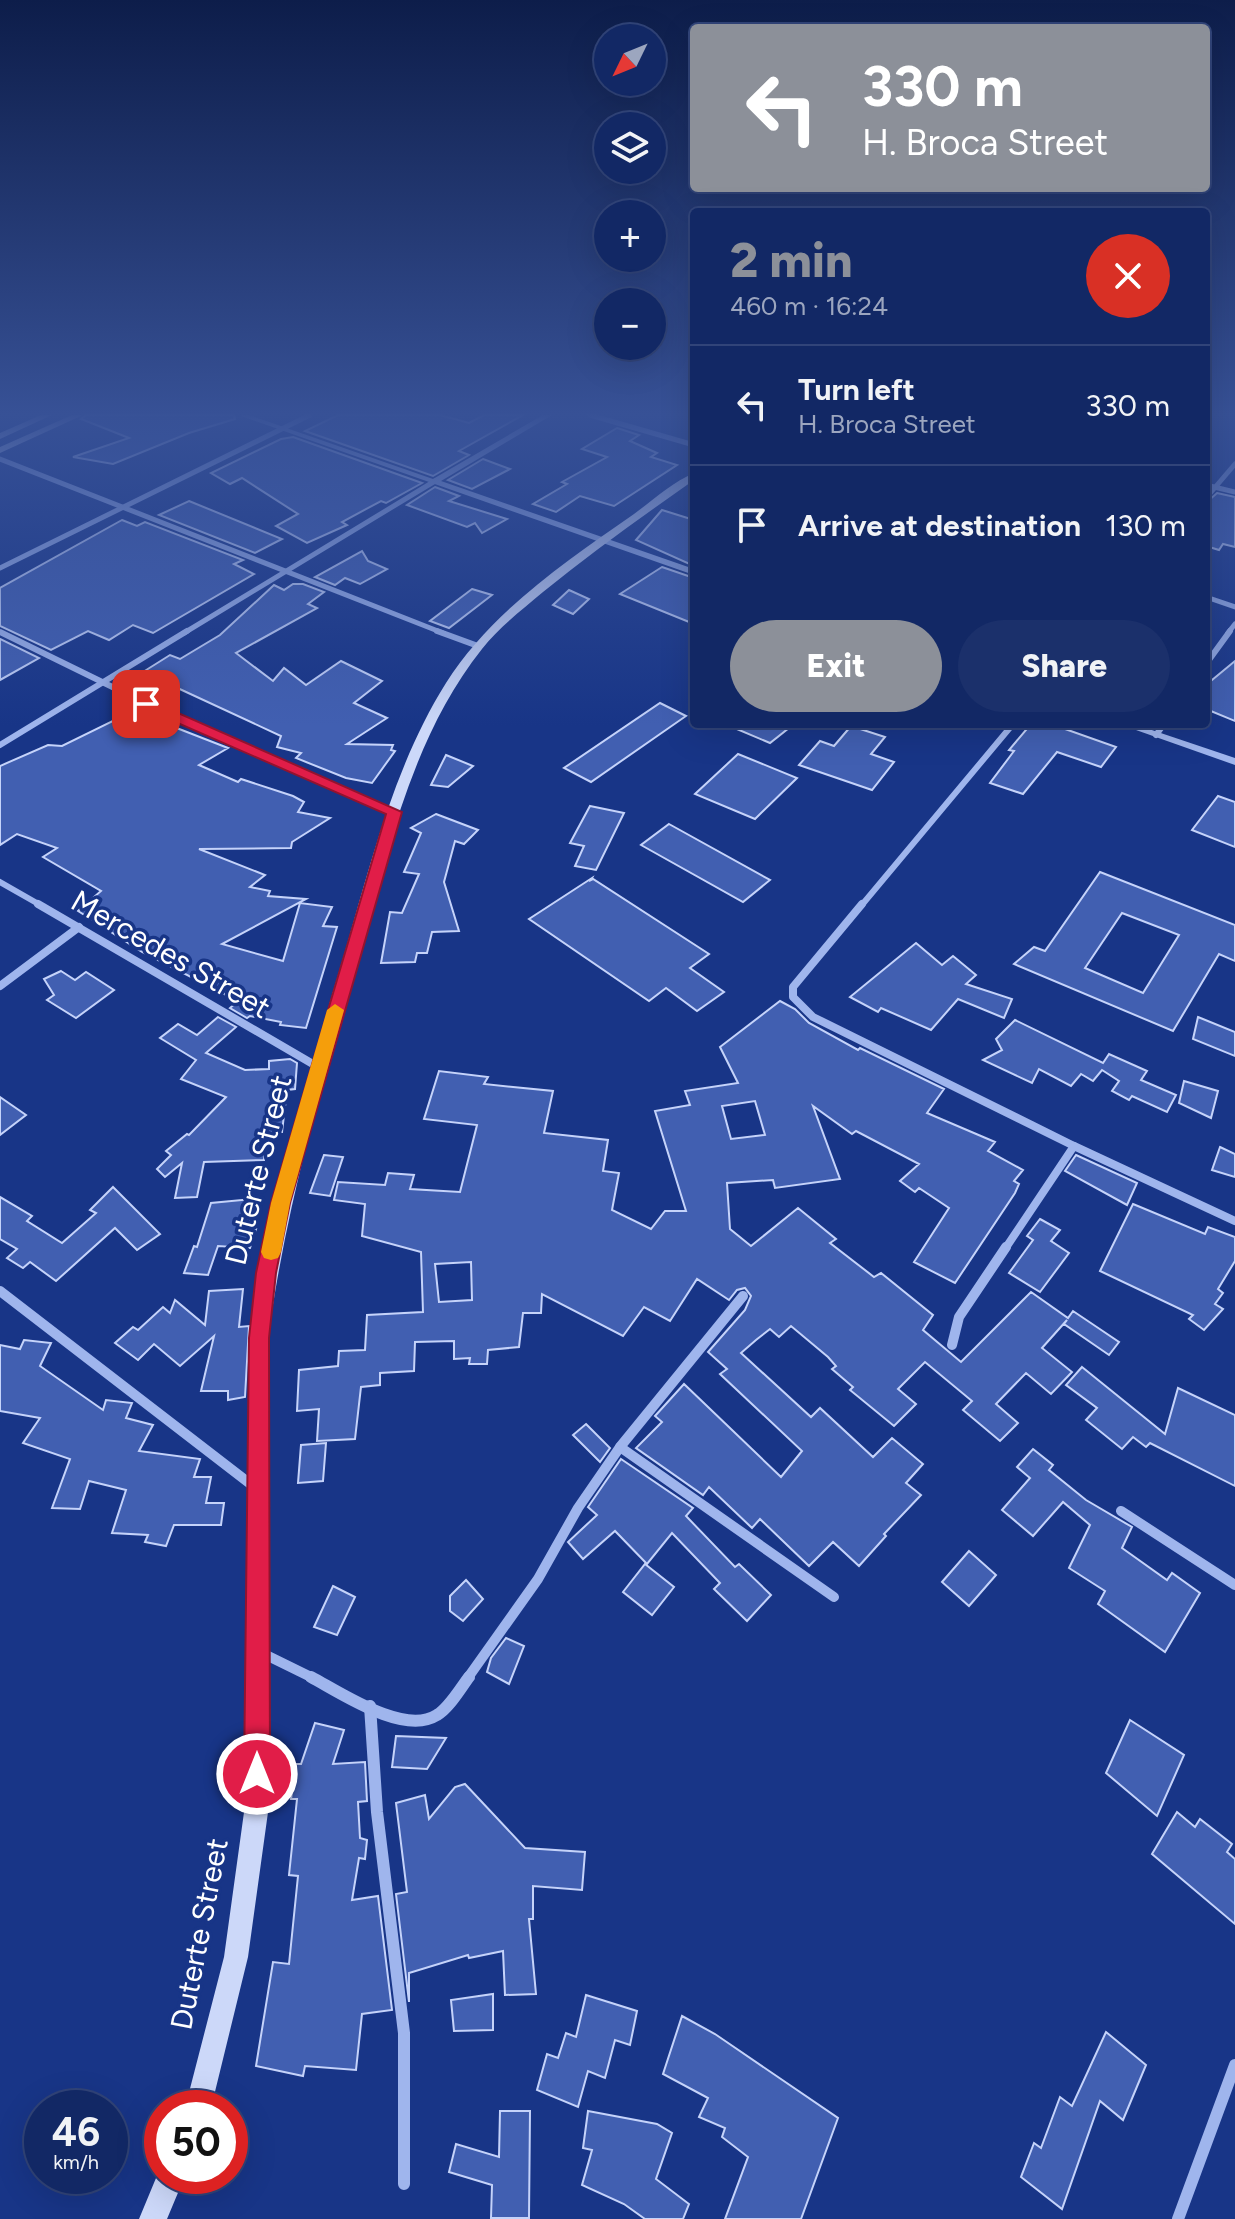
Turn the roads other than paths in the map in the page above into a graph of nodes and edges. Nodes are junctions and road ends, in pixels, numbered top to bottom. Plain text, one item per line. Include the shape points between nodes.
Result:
1 (101, 519) edge
2 (152, 519) edge
3 (374, 519) edge
4 (544, 519) edge
5 (633, 519) edge
6 (603, 539) junction
7 (0, 568) edge
8 (690, 571) edge
9 (284, 574) junction
10 (1210, 598) edge
11 (1235, 607) edge
12 (1235, 624) edge
13 (0, 632) edge
14 (478, 646) junction
15 (1210, 658) edge
16 (103, 683) junction
17 (1010, 728) edge
18 (1136, 728) edge
19 (1161, 728) edge
20 (1156, 735) junction
21 (0, 745) edge
22 (1235, 762) edge
23 (394, 812) junction
24 (0, 882) edge
25 (79, 927) junction
26 (0, 986) edge
27 (318, 1067) junction
28 (1074, 1146) junction
29 (1235, 1221) edge
30 (0, 1291) edge
31 (743, 1296) dead end
32 (952, 1345) dead end
33 (620, 1447) junction
34 (258, 1490) junction
35 (1121, 1511) dead end
36 (1235, 1585) edge
37 (834, 1597) dead end
38 (257, 1651) junction
39 (370, 1706) junction
40 (1235, 2065) edge
41 (203, 2090) edge
42 (404, 2184) dead end
43 (163, 2194) edge
44 (153, 2219) edge
45 (1178, 2219) edge

1 - 7 street
2 - 9 street
3 - 9 street
4 - 6 street
5 - 6 main road, Duterte Street
6 - 8 street
6 - 14 main road, Duterte Street
9 - 14 street
9 - 16 street
10 - 11 street
12 - 15 street
13 - 16 street
14 - 23 main road, Duterte Street via 435,714
16 - 21 street
16 - 23 street
17 - 28 street via 793,987 793,997 813,1017
18 - 20 street
19 - 20 street
20 - 22 street
23 - 27 main road, Duterte Street
24 - 25 street, Mercedes Street
25 - 26 street
25 - 27 street, Mercedes Street
27 - 34 main road, Duterte Street via 266,1273 259,1338
28 - 29 street
28 - 32 street via 959,1317
30 - 34 street
31 - 33 street
33 - 37 street
33 - 39 street via 530,1591 438,1715 420,1721 389,1717
34 - 38 main road, Duterte Street
35 - 36 street
38 - 39 street
38 - 41 main road, Duterte Street via 257,1805 236,1957
39 - 42 street via 404,2033
40 - 45 street
43 - 44 main road

